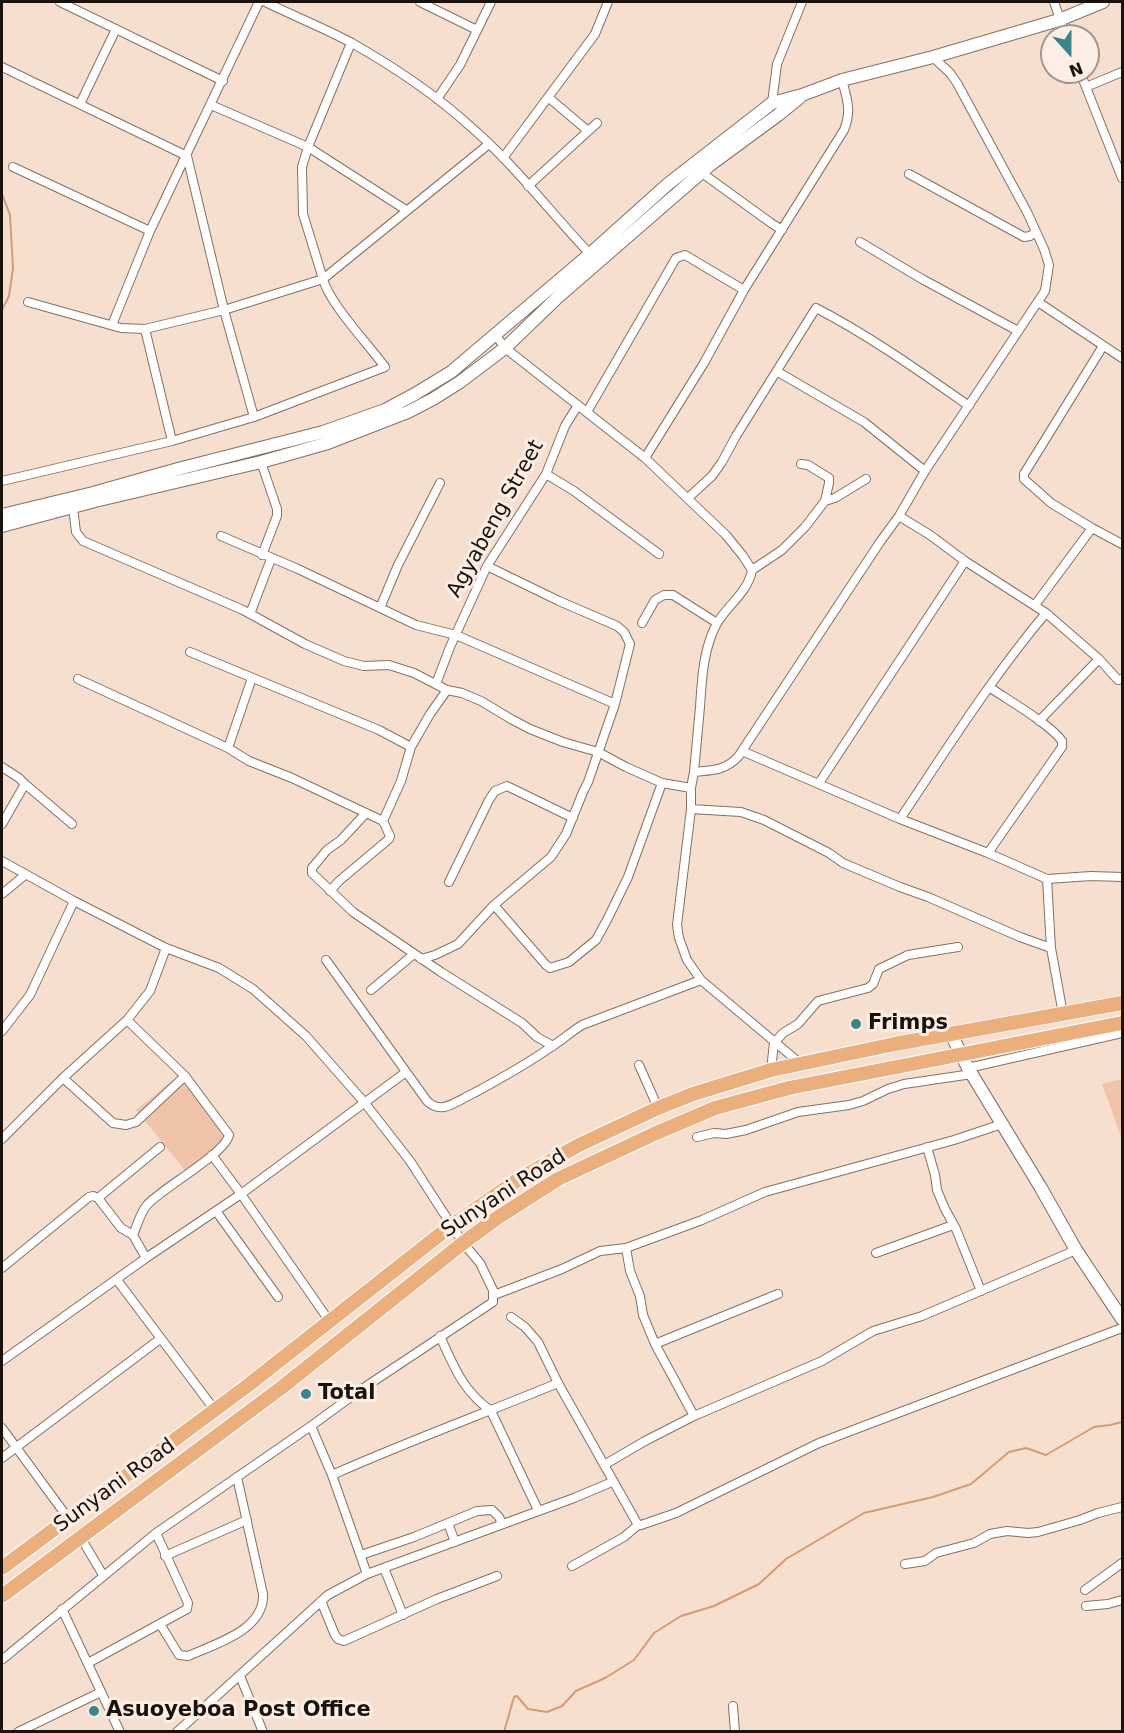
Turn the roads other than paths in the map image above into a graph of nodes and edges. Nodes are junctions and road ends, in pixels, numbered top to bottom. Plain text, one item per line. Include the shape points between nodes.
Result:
1 (60, 2) edge
2 (259, 2) edge
3 (265, 2) edge
4 (420, 2) edge
5 (491, 2) edge
6 (608, 2) edge
7 (802, 2) edge
8 (1054, 2) edge
9 (1102, 2) edge
10 (1059, 20) junction
11 (1061, 24) edge
12 (116, 28) junction
13 (477, 30) junction
14 (351, 43) junction
15 (933, 57) junction
16 (2, 67) edge
17 (1122, 72) edge
18 (842, 80) junction
19 (223, 81) junction
20 (1085, 84) edge
21 (1086, 87) junction
22 (802, 95) junction
23 (548, 97) junction
24 (437, 99) junction
25 (772, 103) junction
26 (80, 104) junction
27 (211, 105) junction
28 (597, 123) dead end
29 (588, 131) junction
30 (489, 144) junction
31 (308, 147) junction
32 (187, 156) junction
33 (503, 158) junction
34 (13, 167) dead end
35 (702, 173) junction
36 (909, 174) dead end
37 (1122, 176) edge
38 (528, 186) junction
39 (406, 210) junction
40 (783, 230) junction
41 (150, 231) junction
42 (1036, 232) junction
43 (860, 242) dead end
44 (590, 254) junction
45 (323, 279) junction
46 (744, 290) junction
47 (28, 302) dead end
48 (1038, 302) junction
49 (224, 310) junction
50 (112, 325) junction
51 (146, 329) junction
52 (1018, 331) junction
53 (495, 334) junction
54 (1103, 346) junction
55 (505, 348) junction
56 (1122, 358) edge
57 (778, 372) junction
58 (578, 405) junction
59 (969, 406) junction
60 (587, 412) junction
61 (254, 417) junction
62 (172, 441) junction
63 (645, 458) junction
64 (261, 462) junction
65 (801, 464) dead end
66 (926, 471) junction
67 (546, 474) junction
68 (866, 479) dead end
69 (2, 481) edge
70 (440, 483) dead end
71 (688, 498) junction
72 (825, 501) junction
73 (74, 508) junction
74 (2, 515) edge
75 (899, 516) junction
76 (2, 526) edge
77 (1092, 528) junction
78 (221, 536) dead end
79 (1121, 540) edge
80 (659, 554) dead end
81 (262, 555) junction
82 (271, 558) junction
83 (965, 561) junction
84 (487, 566) junction
85 (752, 570) junction
86 (1035, 605) junction
87 (380, 608) junction
88 (1046, 613) junction
89 (250, 614) junction
90 (642, 623) dead end
91 (717, 623) junction
92 (456, 635) junction
93 (190, 652) dead end
94 (1099, 659) junction
95 (252, 678) junction
96 (78, 679) dead end
97 (1122, 679) edge
98 (436, 684) junction
99 (989, 687) junction
100 (447, 690) junction
101 (615, 704) junction
102 (1039, 721) junction
103 (411, 747) junction
104 (228, 748) junction
105 (742, 751) junction
106 (598, 752) junction
107 (2, 767) edge
108 (694, 772) junction
109 (662, 783) junction
110 (819, 783) junction
111 (25, 784) junction
112 (691, 788) junction
113 (691, 809) junction
114 (366, 813) junction
115 (573, 819) junction
116 (900, 819) junction
117 (384, 821) junction
118 (2, 824) edge
119 (72, 824) dead end
120 (988, 853) junction
121 (2, 861) edge
122 (26, 875) junction
123 (1122, 876) edge
124 (1047, 879) junction
125 (448, 882) dead end
126 (330, 891) junction
127 (2, 894) edge
128 (74, 902) junction
129 (494, 905) junction
130 (958, 947) dead end
131 (166, 948) junction
132 (1051, 948) junction
133 (418, 956) junction
134 (326, 960) dead end
135 (701, 980) junction
136 (371, 990) dead end
137 (1122, 1003) edge
138 (1063, 1014) junction
139 (127, 1020) junction
140 (1122, 1023) edge
141 (2, 1031) edge
142 (951, 1034) junction
143 (1122, 1034) edge
144 (774, 1042) junction
145 (553, 1046) junction
146 (961, 1054) junction
147 (801, 1064) junction
148 (639, 1065) dead end
149 (771, 1070) junction
150 (970, 1071) junction
151 (406, 1072) junction
152 (185, 1076) junction
153 (63, 1078) junction
154 (364, 1102) junction
155 (658, 1108) junction
156 (1002, 1124) junction
157 (697, 1137) dead end
158 (2, 1138) edge
159 (160, 1147) dead end
160 (927, 1147) junction
161 (212, 1155) junction
162 (241, 1194) junction
163 (98, 1198) junction
164 (216, 1211) junction
165 (452, 1225) junction
166 (953, 1225) junction
167 (133, 1235) junction
168 (464, 1243) junction
169 (626, 1248) junction
170 (1076, 1250) junction
171 (876, 1253) dead end
172 (146, 1258) junction
173 (2, 1268) edge
174 (117, 1280) junction
175 (981, 1291) junction
176 (778, 1294) dead end
177 (494, 1295) junction
178 (278, 1297) dead end
179 (511, 1317) dead end
180 (1122, 1319) edge
181 (330, 1322) junction
182 (1122, 1328) edge
183 (440, 1336) junction
184 (160, 1339) junction
185 (655, 1344) junction
186 (2, 1362) edge
187 (558, 1383) junction
188 (214, 1409) junction
189 (491, 1411) junction
190 (694, 1416) junction
191 (311, 1426) junction
192 (2, 1428) edge
193 (16, 1448) junction
194 (2, 1458) edge
195 (604, 1465) junction
196 (332, 1475) junction
197 (237, 1477) junction
198 (612, 1482) junction
199 (1122, 1507) edge
200 (538, 1510) junction
201 (68, 1518) junction
202 (247, 1520) junction
203 (448, 1523) junction
204 (502, 1524) junction
205 (638, 1525) junction
206 (156, 1533) junction
207 (81, 1538) junction
208 (455, 1542) junction
209 (360, 1555) junction
210 (165, 1556) junction
211 (1122, 1563) edge
212 (905, 1564) dead end
213 (572, 1566) dead end
214 (2, 1568) edge
215 (384, 1568) junction
216 (367, 1574) junction
217 (103, 1575) junction
218 (497, 1576) dead end
219 (1085, 1590) dead end
220 (2, 1596) edge
221 (1122, 1600) edge
222 (321, 1601) junction
223 (1086, 1605) dead end
224 (62, 1609) junction
225 (403, 1615) junction
226 (160, 1624) junction
227 (3, 1659) edge
228 (88, 1663) junction
229 (240, 1676) junction
230 (101, 1692) junction
231 (733, 1706) dead end
232 (18, 1731) edge
233 (120, 1731) edge
234 (177, 1731) edge
235 (262, 1731) edge
236 (735, 1731) edge

1 - 12 street
2 - 19 street
3 - 14 street
4 - 13 street
5 - 13 street
6 - 23 street via 595,34
7 - 25 street via 777,64
8 - 10 street
9 - 10 street
10 - 11 street
10 - 15 street
12 - 19 street
12 - 26 street
13 - 24 street
14 - 24 street
14 - 31 street
15 - 18 street
15 - 42 street via 957,83
16 - 26 street
17 - 21 street
18 - 22 street
18 - 40 street via 850,111 848,120
19 - 27 street
20 - 21 street
21 - 37 street
22 - 25 street
22 - 35 street
23 - 29 street
23 - 33 street
24 - 30 street
25 - 44 street via 668,184
26 - 32 street
27 - 31 street
27 - 32 street
28 - 29 street
29 - 38 street
30 - 33 street
30 - 39 street
31 - 39 street
31 - 45 street via 302,167 303,214
32 - 41 street
32 - 49 street
33 - 38 street
34 - 41 street
35 - 40 street
35 - 55 street
36 - 42 street via 1024,237
38 - 44 street
39 - 45 street
40 - 46 street
41 - 50 street
42 - 48 street via 1049,265 1045,291
43 - 52 street
44 - 53 street
45 - 49 street
45 - 61 street via 325,288 385,367
46 - 60 street via 685,255 676,258
46 - 63 street
47 - 50 street
48 - 52 street
48 - 54 street
49 - 51 street
49 - 61 street
50 - 51 street
51 - 62 street
52 - 59 street
53 - 55 street
53 - 74 street via 442,377 385,410 323,432
54 - 56 street
54 - 77 street via 1024,474 1027,483
55 - 58 street
55 - 64 street via 446,392 408,412 328,443
57 - 59 street via 816,308 898,356
57 - 66 street via 864,422
57 - 71 street via 722,462
58 - 60 street
58 - 67 street, Agyabeng Street
59 - 66 street
60 - 63 street
61 - 62 street
62 - 69 street
63 - 71 street
64 - 73 street
64 - 81 street via 277,509
65 - 72 street via 828,478
66 - 75 street
67 - 80 street
67 - 84 street, Agyabeng Street
68 - 72 street
70 - 87 street
71 - 85 street via 726,535
72 - 85 street via 782,550
73 - 76 street
73 - 89 street via 76,532 83,541
75 - 83 street
75 - 105 street
77 - 79 street
77 - 86 street
78 - 81 street
81 - 82 street
82 - 87 street
82 - 89 street
83 - 86 street
83 - 110 street
84 - 92 street, Agyabeng Street
84 - 101 street via 624,632 630,644
85 - 91 street via 745,587
86 - 88 street
87 - 92 street via 416,625
88 - 94 street
88 - 99 street
89 - 98 street via 305,645 345,661 364,666 389,665
90 - 91 street via 655,600 664,595 673,595
91 - 108 street via 702,673
92 - 98 street, Agyabeng Street
92 - 101 street
93 - 95 street
94 - 97 street via 1118,680
94 - 102 street
95 - 103 street
95 - 104 street
96 - 104 street
98 - 100 street
99 - 102 street
99 - 116 street
100 - 103 street
100 - 106 street via 481,701 541,733
101 - 106 street
102 - 120 street via 1059,736 1062,747
103 - 117 street
104 - 114 street
105 - 108 street via 731,764 716,771
105 - 110 street
106 - 109 street
106 - 115 street
107 - 111 street
108 - 112 street
109 - 112 street
109 - 129 street via 628,877 608,918 596,940 569,962 549,968
110 - 116 street
111 - 118 street
111 - 119 street
112 - 113 street
113 - 132 street via 741,812 764,820 843,863
113 - 135 street via 677,926 687,960
114 - 117 street
114 - 126 street via 312,868 312,873
115 - 125 street via 507,786 495,791
115 - 129 street via 551,857
116 - 120 street
117 - 126 street via 389,839
120 - 124 street
121 - 122 street
122 - 127 street
122 - 128 street
123 - 124 street
124 - 132 street
126 - 133 street via 353,912
128 - 131 street
128 - 141 street via 30,995
129 - 133 street via 458,944 435,955
130 - 144 street via 908,956 885,965 868,988 819,1001
131 - 139 street via 150,991
131 - 154 street via 219,968 253,989 306,1036
132 - 138 street
133 - 136 street
133 - 145 street
134 - 151 street
135 - 144 street
135 - 145 street via 582,1025
137 - 138 main road
138 - 142 main road
139 - 152 street
139 - 153 street
140 - 146 main road, Sunyani Road
142 - 146 street
142 - 147 main road
143 - 150 street
144 - 147 street
144 - 149 street
145 - 151 street via 444,1107 430,1104
146 - 150 street
146 - 168 main road, Sunyani Road via 789,1088 715,1108 558,1179
147 - 149 main road
148 - 155 street
149 - 155 main road
150 - 156 street
150 - 157 street via 904,1084 863,1101 798,1112 746,1130
151 - 154 street
152 - 153 street via 136,1122 126,1125 112,1123
152 - 161 street via 229,1135 227,1142
153 - 158 street
154 - 162 street
154 - 165 street via 410,1161
155 - 165 main road via 579,1145
156 - 160 street
156 - 170 street
159 - 163 street
160 - 166 street via 937,1190
160 - 169 street via 765,1192
161 - 162 street
161 - 167 street via 149,1203
162 - 164 street
162 - 181 street
163 - 167 street via 121,1228
163 - 173 street via 89,1197
164 - 172 street
164 - 178 street
165 - 168 street
165 - 181 main road
166 - 171 street
166 - 175 street
167 - 172 street
168 - 177 street via 480,1263
168 - 207 main road, Sunyani Road via 281,1388
169 - 177 street via 600,1251
169 - 185 street via 643,1315
170 - 175 street
170 - 180 street
172 - 174 street
174 - 184 street
174 - 186 street
175 - 190 street via 922,1316 873,1330 822,1361
176 - 185 street
177 - 183 street via 493,1302
179 - 187 street via 538,1342
181 - 188 main road
182 - 205 street via 819,1443 676,1513
183 - 189 street via 467,1389
183 - 191 street
184 - 188 street
184 - 193 street
185 - 190 street
187 - 189 street
187 - 195 street
188 - 201 main road
189 - 196 street
189 - 200 street
190 - 195 street
191 - 196 street
191 - 197 street
192 - 193 street
193 - 194 street
193 - 201 street
195 - 198 street
196 - 209 street
197 - 202 street
197 - 206 street
198 - 200 street
198 - 205 street
199 - 212 street via 1038,1532 990,1534 974,1543 936,1553 925,1561
200 - 204 street
201 - 214 main road
202 - 210 street
202 - 226 street via 263,1594 255,1621 188,1656 179,1655
203 - 204 street via 492,1510
203 - 208 street
203 - 209 street
204 - 208 street
205 - 213 street
206 - 210 street
206 - 217 street
207 - 217 street
207 - 220 main road, Sunyani Road
208 - 215 street
209 - 216 street
210 - 226 street via 188,1606
211 - 219 street
215 - 216 street
215 - 225 street
216 - 222 street
217 - 224 street
218 - 225 street
221 - 223 street
222 - 225 street via 335,1635 344,1641
222 - 229 street
224 - 227 street
224 - 228 street
226 - 228 street
228 - 230 street
229 - 234 street
229 - 235 street
230 - 232 street
230 - 233 street
231 - 236 street

